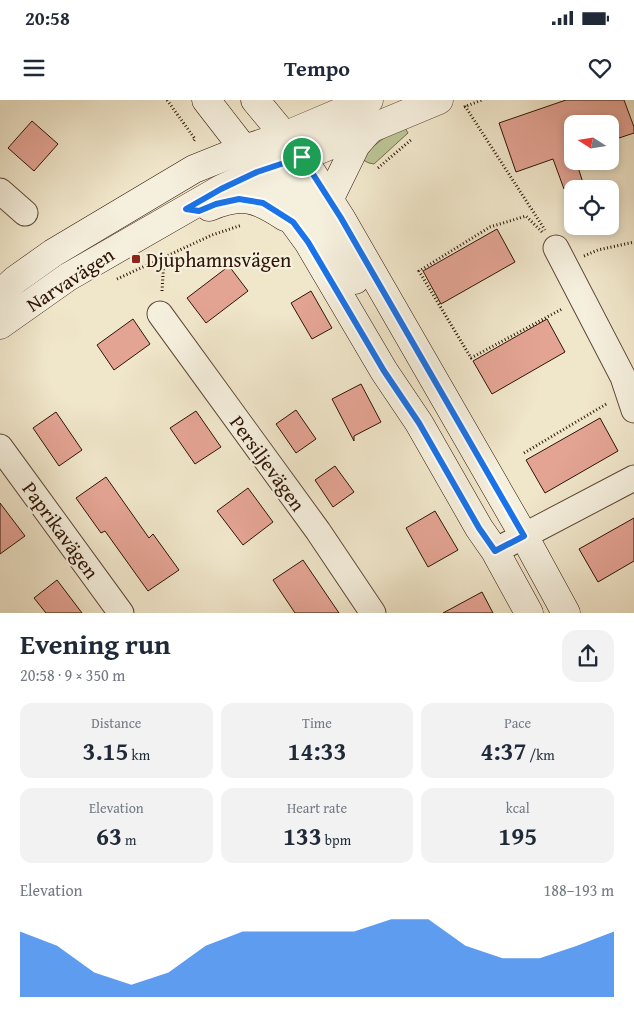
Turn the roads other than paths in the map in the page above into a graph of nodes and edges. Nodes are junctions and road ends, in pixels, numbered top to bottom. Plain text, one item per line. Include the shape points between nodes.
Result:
1 (206, 100) edge
2 (225, 100) edge
3 (255, 100) edge
4 (369, 100) edge
5 (439, 100) edge
6 (371, 128) junction
7 (244, 149) junction
8 (278, 154) junction
9 (0, 191) edge
10 (329, 200) junction
11 (186, 209) junction
12 (24, 212) dead end
13 (293, 222) junction
14 (560, 256) road end
15 (0, 294) edge
16 (391, 305) junction
17 (160, 314) road end
18 (0, 325) edge
19 (631, 401) edge
20 (0, 447) edge
21 (634, 478) edge
22 (524, 536) junction
23 (495, 551) junction
24 (121, 613) edge
25 (373, 613) edge
26 (529, 613) edge
27 (566, 613) edge

1 - 7 main road
2 - 8 main road
3 - 8 main road
4 - 8 main road
5 - 6 main road
6 - 8 main road
6 - 10 main road via 356,146
7 - 8 main road, Narvavägen
7 - 15 main road, Narvavägen via 194,169 53,253
8 - 10 main road
8 - 11 main road, Narvavägen
8 - 13 main road
8 - 16 main road via 357,283
9 - 12 street
10 - 16 main road
11 - 13 main road via 199,211 227,201 248,199 263,203
11 - 18 main road, Narvavägen via 68,277
13 - 23 main road
14 - 19 street via 623,377
16 - 22 main road
17 - 25 street, Persiljevägen via 318,530
20 - 24 street, Paprikavägen
21 - 22 street
22 - 23 street
22 - 27 main road
23 - 26 main road

